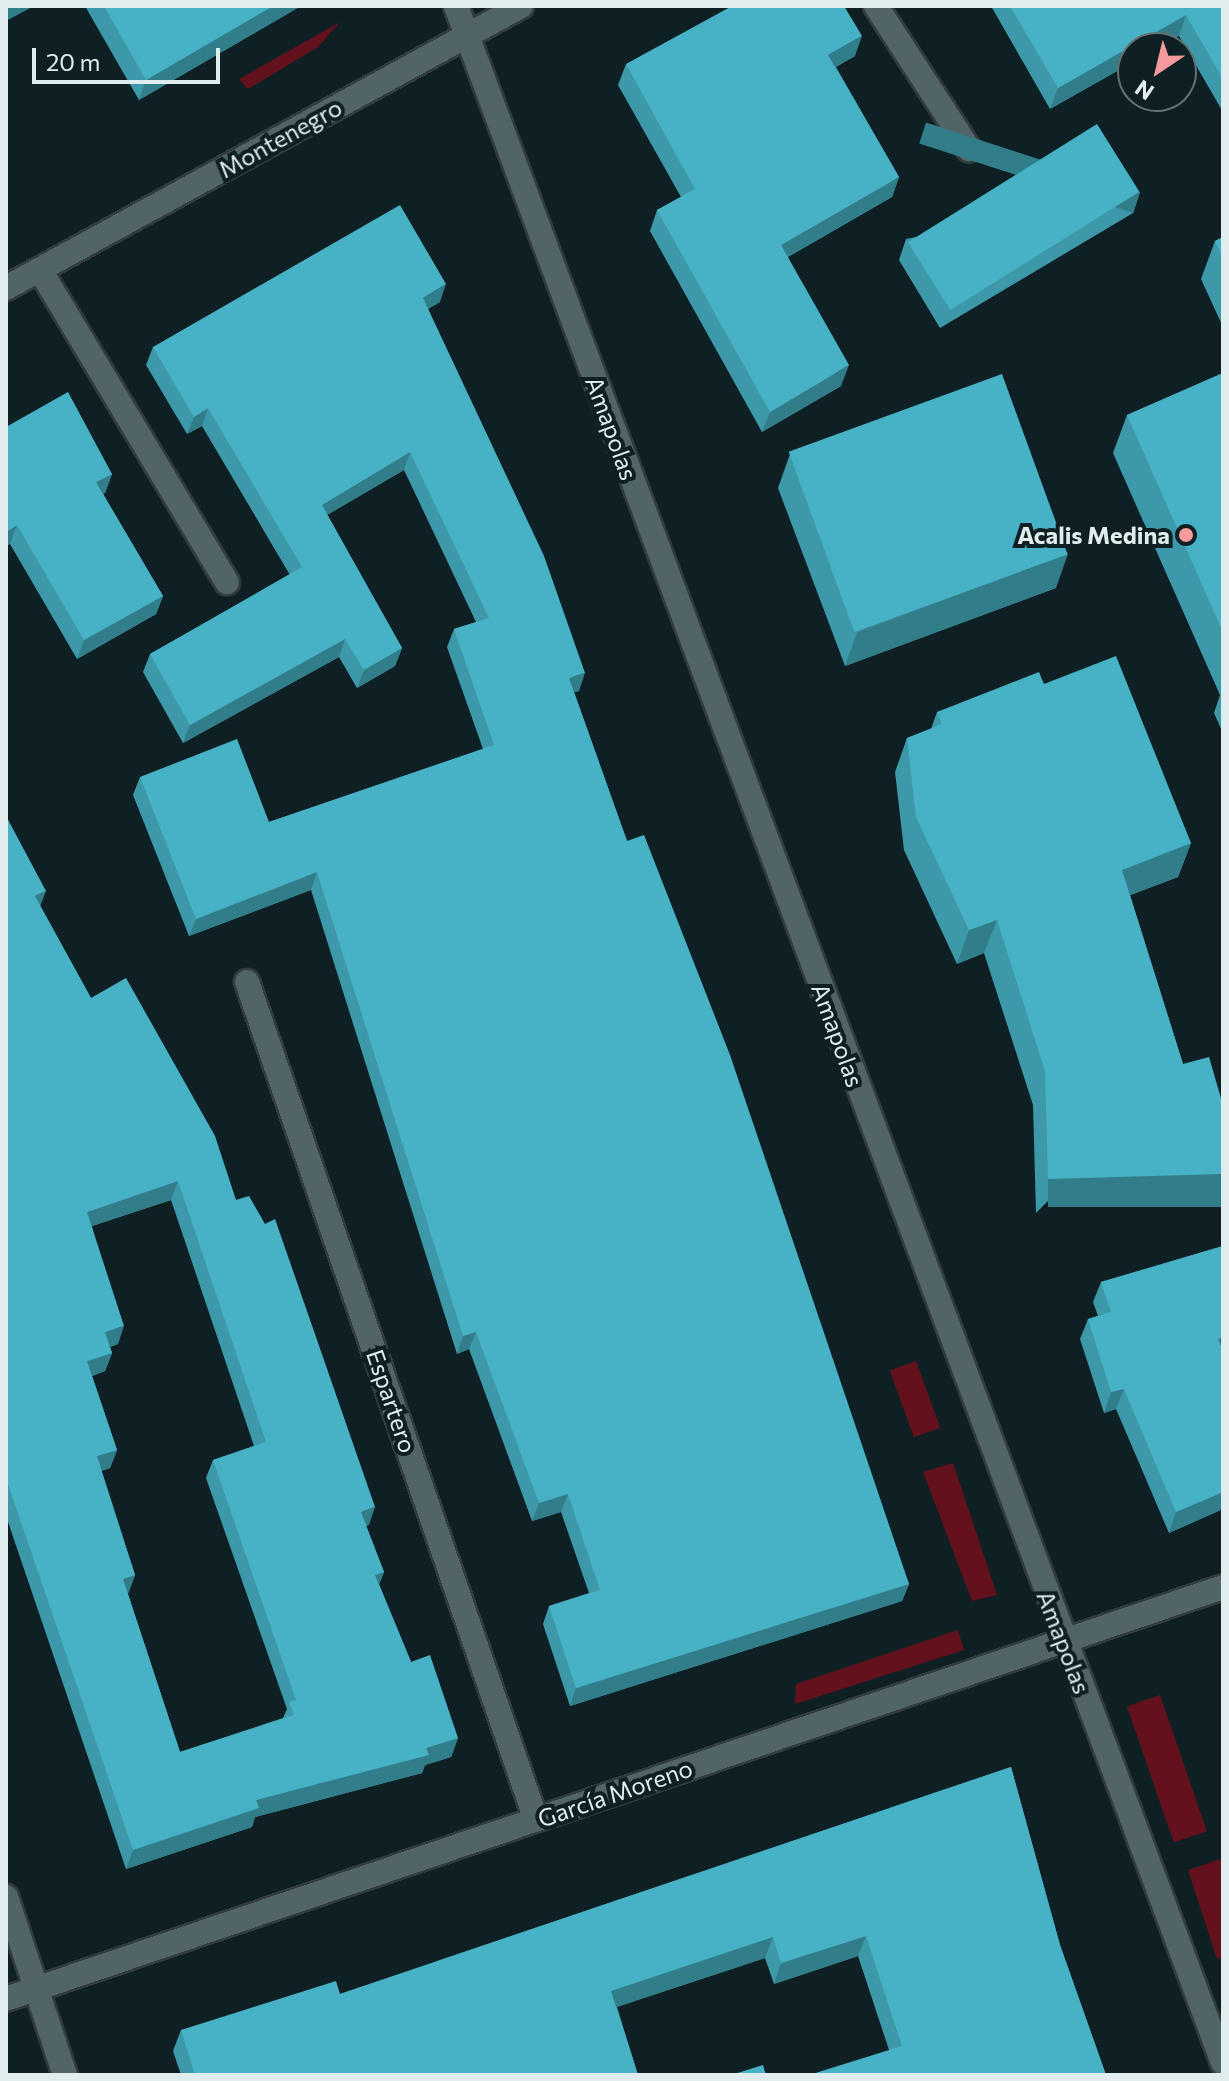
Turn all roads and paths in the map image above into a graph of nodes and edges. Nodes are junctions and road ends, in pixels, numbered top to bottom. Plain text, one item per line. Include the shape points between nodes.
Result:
1 (456, 6) edge
2 (521, 6) edge
3 (876, 6) edge
4 (466, 36) junction
5 (969, 149) dead end
6 (40, 270) junction
7 (6, 288) edge
8 (227, 582) dead end
9 (247, 982) dead end
10 (1223, 1587) edge
11 (1065, 1640) junction
12 (536, 1820) junction
13 (6, 1897) edge
14 (38, 1989) junction
15 (6, 1999) edge
16 (1223, 2063) edge
17 (65, 2075) edge

1 - 4 street, Amapolas
2 - 4 street, Montenegro
3 - 5 street
4 - 6 street, Montenegro
4 - 11 street, Amapolas
6 - 7 street, Montenegro
6 - 8 street
9 - 12 street, Espartero
10 - 11 street, García Moreno
11 - 12 street, García Moreno
11 - 16 street, Amapolas
12 - 14 street, García Moreno
13 - 14 street
14 - 15 street, García Moreno
14 - 17 street

